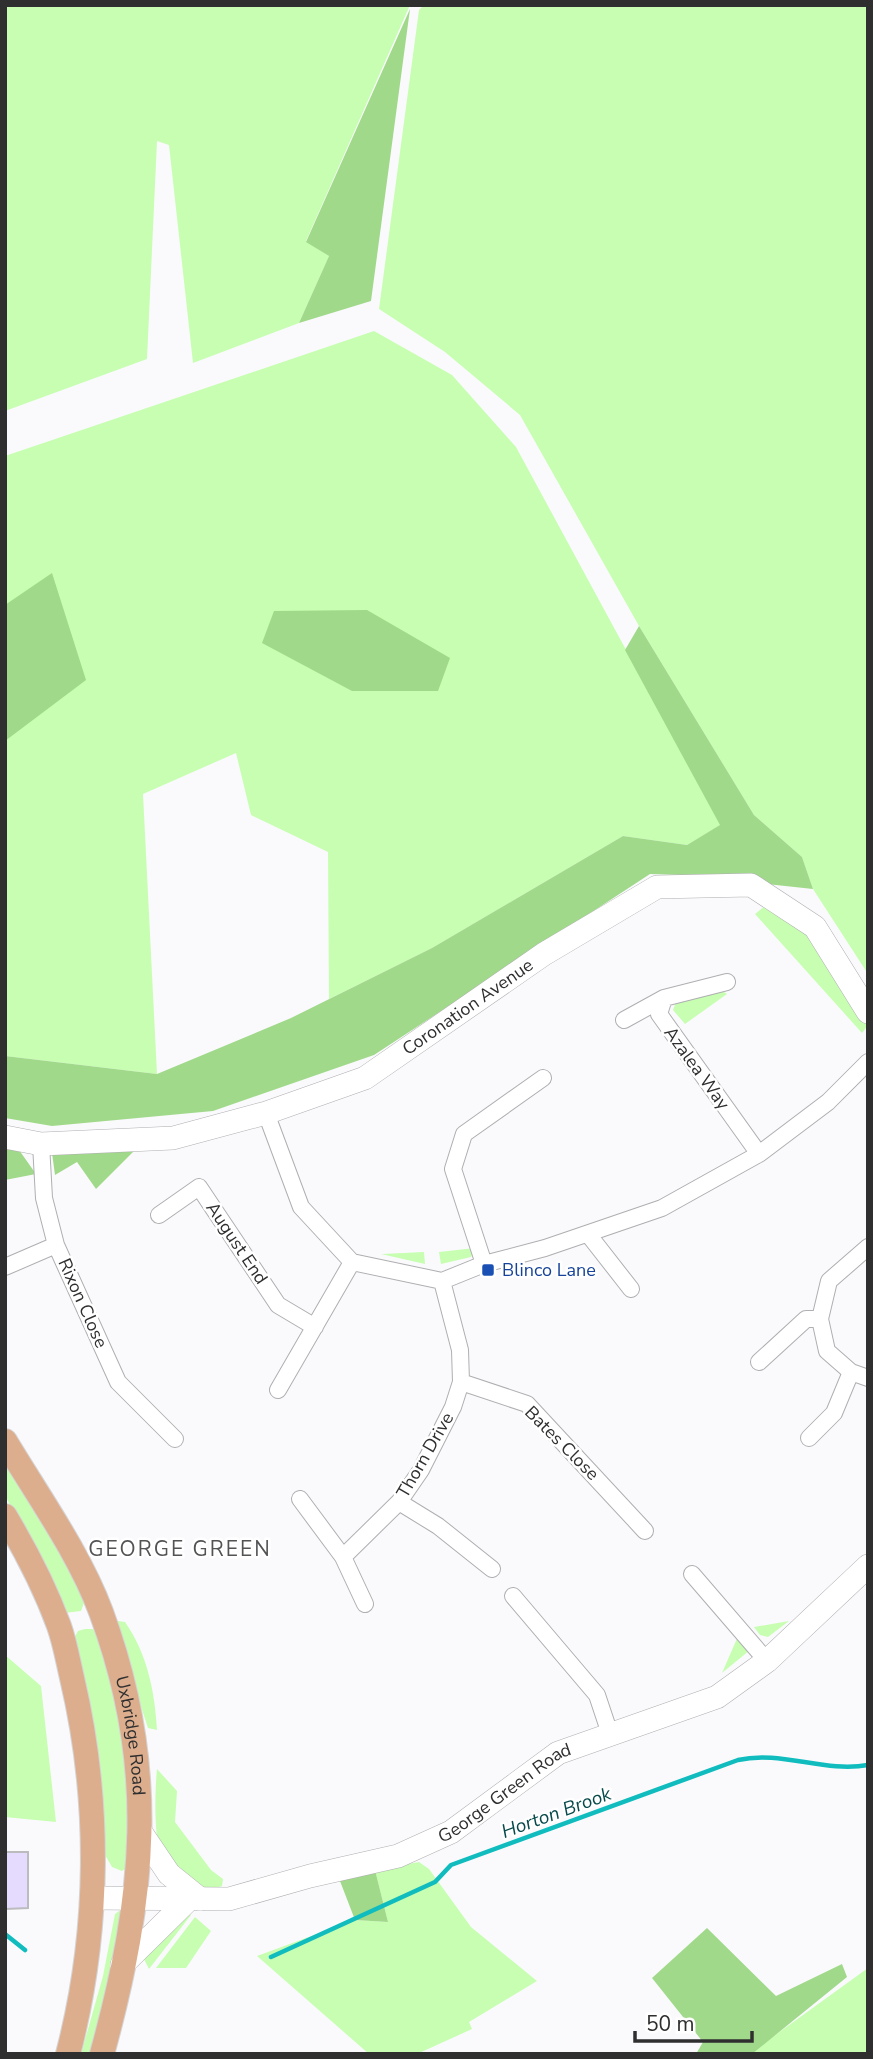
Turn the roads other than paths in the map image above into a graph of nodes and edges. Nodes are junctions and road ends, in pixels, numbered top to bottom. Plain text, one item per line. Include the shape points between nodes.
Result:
1 (727, 982) dead end
2 (664, 998) junction
3 (868, 1012) edge
4 (624, 1020) dead end
5 (868, 1062) edge
6 (543, 1078) dead end
7 (266, 1113) junction
8 (5, 1137) edge
9 (41, 1144) junction
10 (759, 1154) junction
11 (159, 1215) dead end
12 (587, 1234) junction
13 (56, 1245) junction
14 (868, 1247) edge
15 (352, 1262) junction
16 (484, 1264) junction
17 (5, 1267) edge
18 (442, 1281) junction
19 (631, 1289) dead end
20 (820, 1319) junction
21 (315, 1327) junction
22 (759, 1362) dead end
23 (851, 1372) junction
24 (868, 1378) edge
25 (461, 1382) junction
26 (278, 1391) dead end
27 (809, 1437) dead end
28 (175, 1439) dead end
29 (5, 1441) edge
30 (300, 1499) dead end
31 (399, 1502) junction
32 (5, 1516) edge
33 (645, 1531) dead end
34 (342, 1558) junction
35 (868, 1566) edge
36 (492, 1569) dead end
37 (692, 1574) dead end
38 (513, 1596) dead end
39 (365, 1604) dead end
40 (767, 1661) junction
41 (610, 1734) junction
42 (140, 1831) junction
43 (92, 1898) junction
44 (137, 1899) junction
45 (194, 1900) junction
46 (122, 1965) junction
47 (106, 2049) edge
48 (68, 2054) edge

1 - 2 street
2 - 4 street
2 - 10 street, Azalea Way via 659,1014
3 - 7 street, Coronation Avenue via 815,927 751,885 657,887 544,954 365,1078
5 - 10 street via 828,1102
6 - 16 street via 464,1134 453,1169
7 - 9 street, Coronation Avenue via 173,1138
7 - 15 street via 301,1207
8 - 9 street, Coronation Avenue
9 - 13 street, Rixon Close via 44,1198
10 - 12 street via 662,1208
11 - 21 street, August End via 199,1187 278,1305
12 - 16 street
12 - 19 street
13 - 17 street
13 - 28 street, Rixon Close via 118,1382
14 - 20 street via 829,1281
15 - 18 street
15 - 21 street
16 - 18 street
18 - 25 street, Thorn Drive via 460,1350
20 - 22 street via 806,1319
20 - 23 street via 827,1351
21 - 26 street
23 - 24 street
23 - 27 street via 834,1413
25 - 31 street, Thorn Drive via 421,1470
25 - 33 street, Bates Close via 527,1404
29 - 42 main road, Uxbridge Road via 101,1612 132,1718 140,1781
30 - 34 street
31 - 34 street, Thorn Drive
31 - 36 street
32 - 43 main road via 29,1556 60,1627 84,1729 93,1800
34 - 39 street
35 - 40 street, George Green Road
37 - 40 street
38 - 41 street via 597,1696
40 - 41 street, George Green Road via 717,1698
41 - 45 street, George Green Road via 558,1753 451,1832 398,1856 229,1899
42 - 44 main road, Uxbridge Road
42 - 45 street via 169,1874
43 - 44 street, George Green Road
43 - 48 main road
44 - 45 street, George Green Road
44 - 46 main road, Uxbridge Road
45 - 46 street
46 - 47 main road, Uxbridge Road

